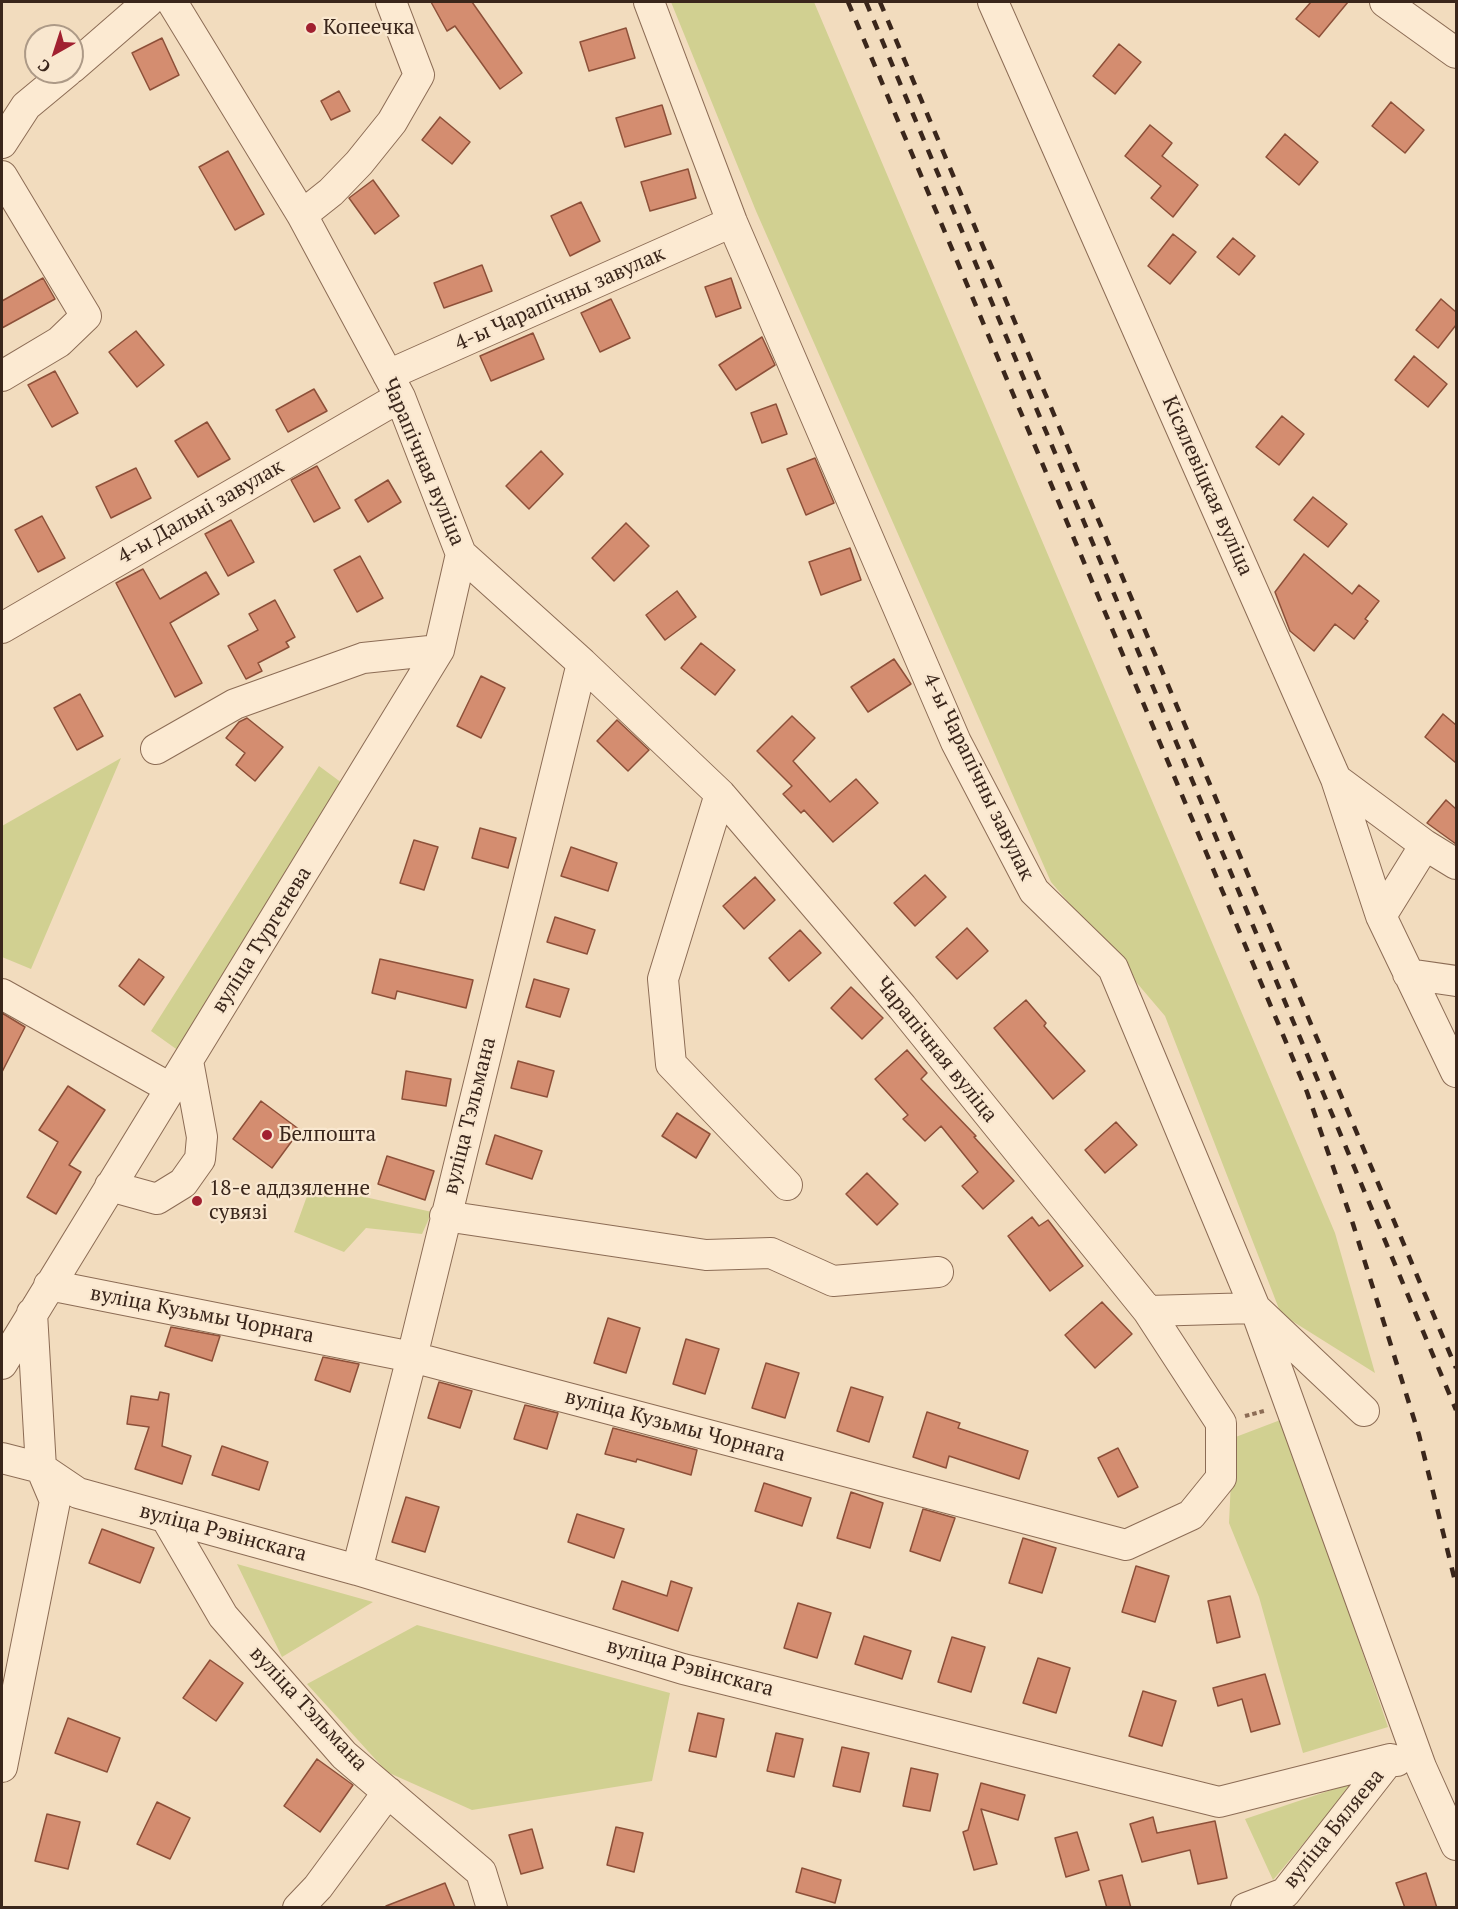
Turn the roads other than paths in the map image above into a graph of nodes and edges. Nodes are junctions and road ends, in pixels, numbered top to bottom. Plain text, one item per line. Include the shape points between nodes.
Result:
1 (148, 2) edge
2 (172, 2) edge
3 (391, 2) edge
4 (649, 2) edge
5 (993, 2) edge
6 (1385, 2) edge
7 (1456, 53) edge
8 (84, 58) edge
9 (53, 84) edge
10 (2, 143) edge
11 (2, 176) edge
12 (302, 215) junction
13 (732, 222) junction
14 (2, 376) edge
15 (394, 386) junction
16 (461, 554) junction
17 (2, 628) edge
18 (439, 650) junction
19 (582, 663) junction
20 (156, 749) dead end
21 (1336, 779) junction
22 (720, 794) junction
23 (1425, 845) junction
24 (1456, 864) edge
25 (1382, 916) junction
26 (1408, 975) junction
27 (1456, 981) edge
28 (2, 994) edge
29 (188, 1061) junction
30 (1456, 1072) edge
31 (171, 1088) junction
32 (787, 1185) dead end
33 (110, 1186) junction
34 (445, 1216) junction
35 (938, 1272) dead end
36 (49, 1285) junction
37 (1255, 1308) junction
38 (1148, 1311) junction
39 (32, 1313) junction
40 (412, 1357) junction
41 (2, 1364) edge
42 (1364, 1411) dead end
43 (1221, 1423) joint
44 (2, 1458) edge
45 (41, 1467) junction
46 (166, 1518) junction
47 (357, 1570) junction
48 (1390, 1759) junction
49 (2, 1767) edge
50 (1421, 1767) junction
51 (388, 1792) junction
52 (1456, 1845) edge
53 (298, 1908) edge
54 (492, 1908) edge
55 (1246, 1908) edge

1 - 8 street
2 - 12 street, Чарапічная вуліца
3 - 12 street via 419,75 392,122 366,155 331,192
4 - 13 street, 4-ы Чарапічны завулак
5 - 21 street, Кісялевіцкая вуліца
6 - 7 street
9 - 10 street via 26,106
11 - 14 street via 86,316 59,342
12 - 15 street, Чарапічная вуліца
13 - 15 street, 4-ы Чарапічны завулак
13 - 37 street, 4-ы Чарапічны завулак via 956,742 1034,891 1113,968
15 - 16 street, Чарапічная вуліца
15 - 17 street, 4-ы Дальні завулак
16 - 18 street, вуліца Тургенева
16 - 19 street, Чарапічная вуліца
18 - 20 street via 363,658 235,704
18 - 29 street, вуліца Тургенева
19 - 22 street, Чарапічная вуліца
19 - 34 street, вуліца Тэльмана
21 - 23 street
21 - 25 street, Кісялевіцкая вуліца
22 - 32 street via 663,979 671,1064
22 - 38 street, Чарапічная вуліца via 902,1007
23 - 24 street
23 - 25 street
25 - 26 street, Кісялевіцкая вуліца
26 - 27 street
26 - 30 street, Кісялевіцкая вуліца
28 - 31 street
29 - 31 street, вуліца Тургенева
29 - 33 street via 202,1137 200,1159 183,1183 157,1199
31 - 33 street, вуліца Тургенева
33 - 36 street, вуліца Тургенева
34 - 35 street via 706,1255 771,1253 833,1281
34 - 40 street, вуліца Тэльмана
36 - 39 street, вуліца Тургенева
36 - 40 street, вуліца Кузьмы Чорнага
37 - 38 street
37 - 42 street
37 - 50 street, 4-ы Чарапічны завулак
38 - 43 street, Чарапічная вуліца
39 - 41 street, вуліца Тургенева
39 - 45 street
40 - 43 street, вуліца Кузьмы Чорнага via 1126,1545 1191,1515 1221,1478
40 - 47 street, вуліца Тэльмана
44 - 45 street, вуліца Рэвінскага
45 - 46 street, вуліца Рэвінскага via 78,1493
45 - 49 street via 55,1501
46 - 47 street, вуліца Рэвінскага
46 - 51 street, вуліца Тэльмана via 223,1616 344,1755
47 - 48 street, вуліца Рэвінскага via 683,1669 1219,1802
48 - 50 street, вуліца Бяляева
48 - 55 street, вуліца Бяляева via 1285,1893
50 - 52 street, 4-ы Чарапічны завулак
51 - 53 street
51 - 54 street, вуліца Тэльмана via 481,1872

